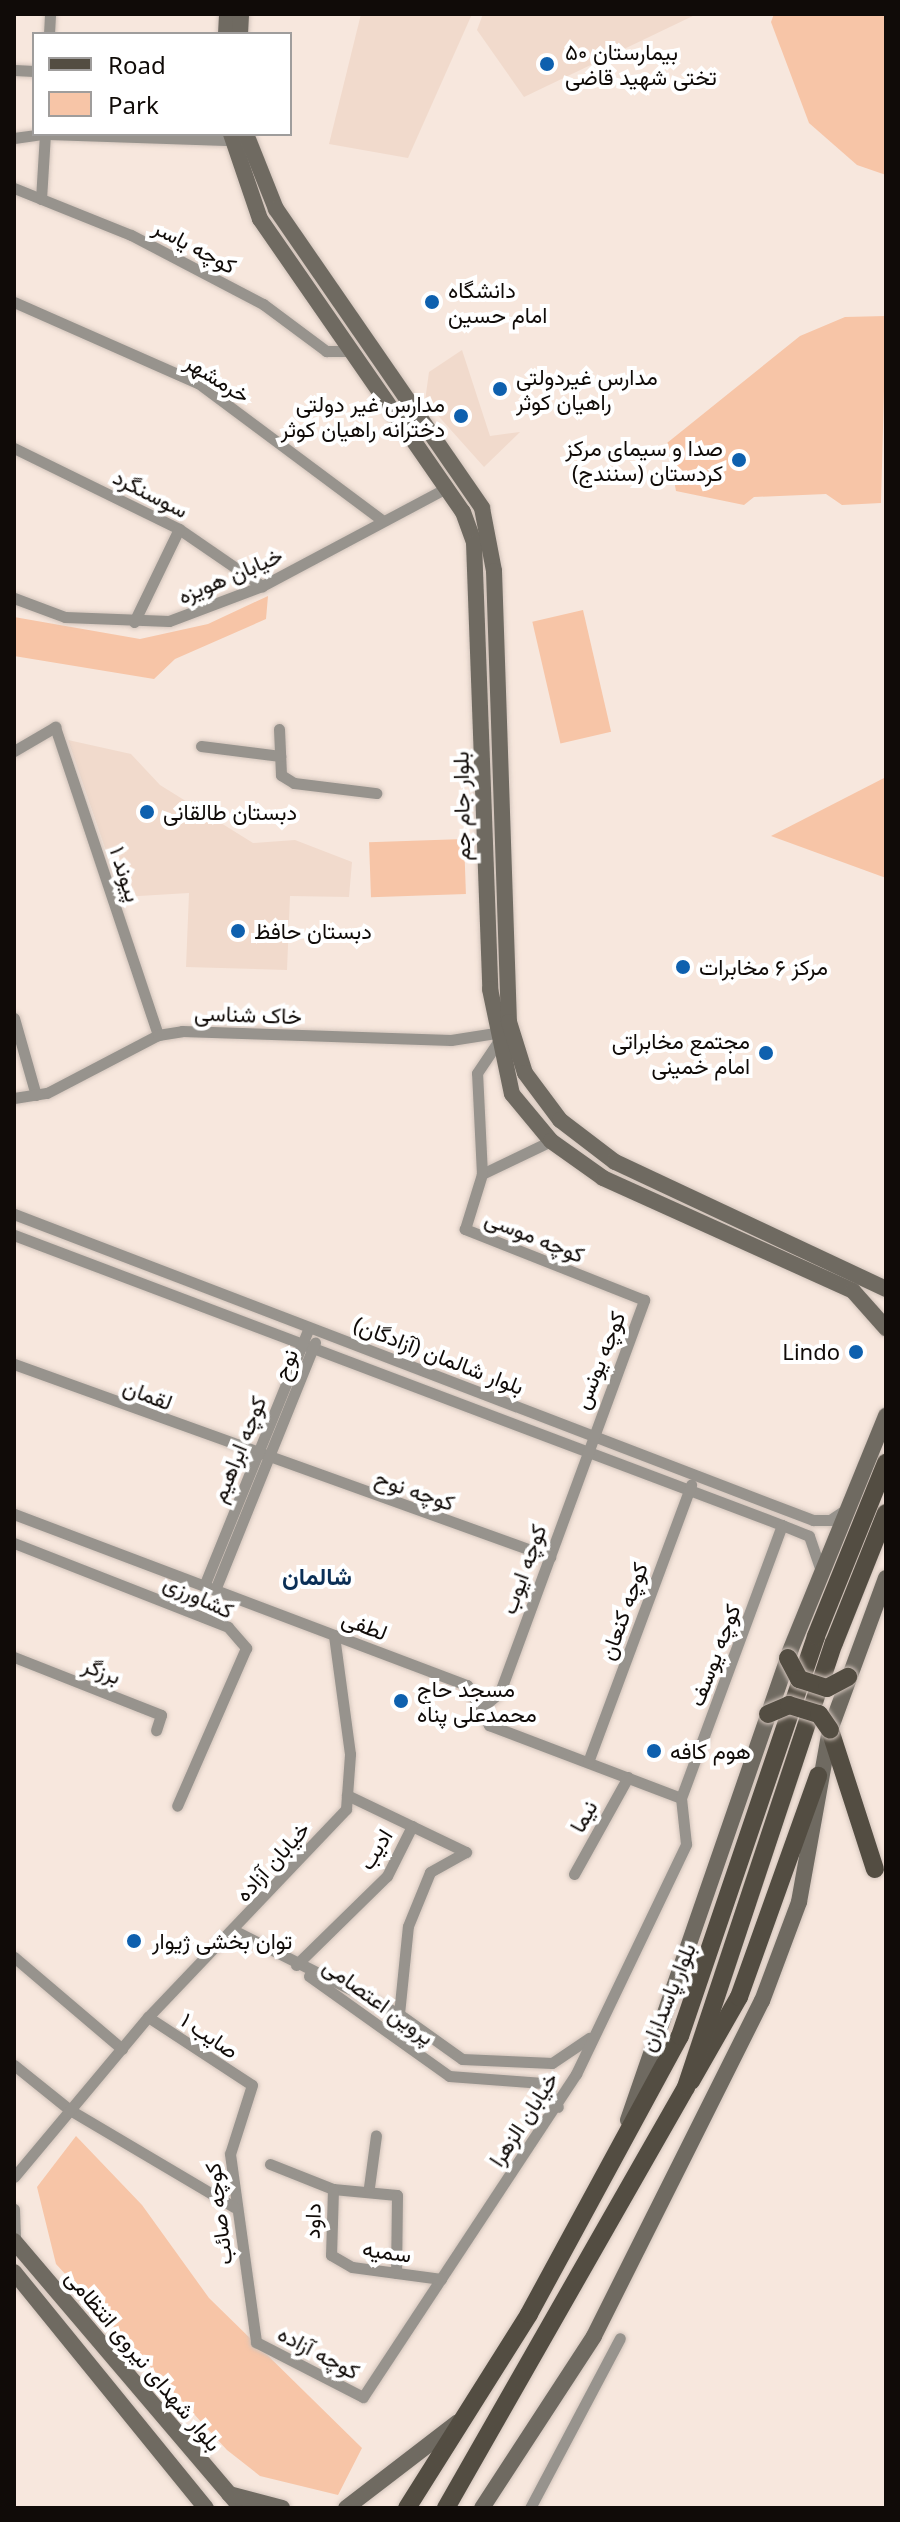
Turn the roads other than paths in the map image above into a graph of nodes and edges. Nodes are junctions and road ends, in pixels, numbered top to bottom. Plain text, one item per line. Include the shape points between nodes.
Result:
1 (46, 136) edge
2 (237, 136) edge
3 (14, 188) edge
4 (41, 199) junction
5 (14, 302) edge
6 (347, 351) junction
7 (14, 448) edge
8 (446, 488) junction
9 (382, 520) junction
10 (179, 529) junction
11 (262, 586) junction
12 (14, 598) edge
13 (134, 622) junction
14 (279, 729) dead end
15 (201, 746) dead end
16 (14, 751) edge
17 (280, 756) junction
18 (376, 793) dead end
19 (14, 1018) edge
20 (158, 1035) junction
21 (496, 1038) junction
22 (36, 1095) junction
23 (14, 1098) edge
24 (551, 1141) junction
25 (482, 1174) junction
26 (642, 1186) junction
27 (14, 1214) edge
28 (14, 1235) edge
29 (141, 1263) junction
30 (847, 1269) junction
31 (886, 1279) edge
32 (134, 1280) junction
33 (886, 1289) edge
34 (644, 1300) joint
35 (886, 1328) edge
36 (315, 1329) junction
37 (308, 1346) junction
38 (14, 1364) edge
39 (886, 1417) edge
40 (590, 1434) junction
41 (584, 1451) junction
42 (262, 1458) junction
43 (886, 1463) edge
44 (695, 1475) junction
45 (689, 1490) junction
46 (849, 1507) junction
47 (886, 1513) edge
48 (14, 1514) edge
49 (782, 1525) junction
50 (14, 1543) edge
51 (550, 1557) junction
52 (822, 1573) junction
53 (886, 1578) edge
54 (210, 1588) junction
55 (334, 1635) junction
56 (14, 1657) edge
57 (788, 1658) junction
58 (848, 1677) junction
59 (480, 1709) junction
60 (768, 1714) junction
61 (156, 1730) dead end
62 (830, 1730) junction
63 (588, 1762) junction
64 (818, 1776) junction
65 (628, 1777) junction
66 (347, 1795) junction
67 (681, 1798) junction
68 (177, 1806) dead end
69 (412, 1826) junction
70 (875, 1869) dead end
71 (574, 1874) dead end
72 (235, 1931) junction
73 (14, 1957) edge
74 (296, 1965) junction
75 (399, 2014) junction
76 (148, 2017) junction
77 (589, 2037) junction
78 (122, 2049) junction
79 (14, 2065) edge
80 (252, 2085) joint
81 (686, 2087) junction
82 (558, 2107) junction
83 (70, 2110) junction
84 (376, 2135) dead end
85 (621, 2150) junction
86 (270, 2164) dead end
87 (14, 2177) edge
88 (369, 2187) junction
89 (333, 2189) junction
90 (234, 2207) junction
91 (14, 2209) edge
92 (15, 2241) edge
93 (331, 2255) joint
94 (14, 2272) edge
95 (396, 2273) junction
96 (441, 2279) junction
97 (620, 2338) dead end
98 (256, 2342) joint
99 (363, 2397) joint
100 (466, 2416) junction
101 (228, 2493) junction
102 (206, 2508) edge
103 (241, 2508) edge
104 (282, 2508) edge
105 (346, 2508) edge
106 (407, 2508) edge
107 (446, 2508) edge
108 (482, 2508) edge
109 (530, 2508) edge

1 - 4 street
2 - 6 main road, بلوار جام جم via 260,219
2 - 26 main road, بلوار جام جم via 284,222 482,508 494,571 509,1022 525,1073 549,1108
3 - 4 street, کوچه یاسر
4 - 6 street, کوچه یاسر via 131,235 263,304 326,351
5 - 9 street, خرمشهر via 198,383
6 - 8 main road, بلوار جام جم
7 - 10 street, سوسنگرد
8 - 9 street, خیابان هویزه
8 - 21 main road, بلوار جام جم via 474,543
9 - 11 street, خیابان هویزه
10 - 11 street, سوسنگرد
10 - 13 street
11 - 13 street, خیابان هویزه via 199,613
12 - 13 street, خیابان هویزه via 65,617
14 - 17 street
15 - 17 street
16 - 20 street, پیوند ۱ via 55,727
17 - 18 street via 281,775 294,783
19 - 22 street
20 - 21 street, خاک شناسی
20 - 22 street, خاک شناسی
21 - 24 main road, بلوار جام جم via 512,1094
21 - 25 street via 477,1073
22 - 23 street, خاک شناسی
24 - 25 street
24 - 26 main road, بلوار جام جم
25 - 34 street, کوچه موسی via 465,1229
26 - 30 main road, بلوار جام جم
26 - 35 main road, بلوار جام جم via 853,1291
27 - 29 street, بلوار شالمان (آزادگان)
28 - 32 street, بلوار شالمان (آزادگان)
29 - 32 street
29 - 36 street, بلوار شالمان (آزادگان)
30 - 31 main road
30 - 33 main road, بلوار جام جم
32 - 37 street, بلوار شالمان (آزادگان)
34 - 40 street, کوچه یونس
36 - 37 street, نوح
36 - 40 street, بلوار شالمان (آزادگان)
37 - 41 street, بلوار شالمان (آزادگان)
37 - 42 street, کوچه ابراهیم
38 - 42 street, لقمان
39 - 46 main road
40 - 41 street, کوچه ایوب
40 - 44 street, بلوار شالمان (آزادگان)
41 - 45 street, بلوار شالمان (آزادگان)
41 - 51 street, کوچه ایوب
42 - 51 street, کوچه نوح
42 - 54 street, کوچه ابراهیم
43 - 85 main road, بلوار پاسداران via 816,1636 680,2036
44 - 45 street, کوچه کنعان
44 - 46 street, بلوار شالمان (آزادگان) via 813,1520 830,1520
45 - 49 street, بلوار شالمان (آزادگان)
45 - 63 street, کوچه کنعان
46 - 52 main road
47 - 81 main road, بلوار پاسداران via 824,1672
48 - 54 street, لطفی
49 - 52 street, بلوار شالمان (آزادگان) via 809,1536
49 - 67 street, کوچه یوسف
50 - 68 street, کشاورزی via 228,1627 246,1648
51 - 59 street, کوچه ایوب via 500,1692
52 - 57 main road
53 - 58 main road
54 - 55 street, لطفی
55 - 59 street, لطفی via 467,1685
55 - 66 street, خیابان آزاده via 350,1754
56 - 61 street, برزگر via 161,1715
57 - 58 main road, bridge via 799,1679 827,1688
57 - 60 main road
58 - 62 main road
59 - 63 street, لطفی via 489,1725
60 - 62 main road, bridge via 789,1705 819,1714
60 - 85 main road
62 - 64 main road
62 - 70 main road
63 - 65 street, لطفی
64 - 81 main road via 739,1997 710,2059
64 - 108 main road via 799,1902 762,2001 594,2336
65 - 67 street, لطفی
65 - 71 street, نیما
66 - 69 street
66 - 72 street, خیابان آزاده via 346,1809
67 - 77 street, خیابان الزهرا via 686,1844
69 - 74 street, ادیب via 387,1876
69 - 75 street, ادیب via 466,1852 430,1872 408,1926
72 - 74 street
72 - 76 street, خیابان آزاده
73 - 78 street
74 - 75 street, پروین اعتصامی
74 - 82 street, پروین اعتصامی via 449,2076 543,2083
75 - 77 street, پروین اعتصامی via 462,2059 552,2063
76 - 78 street, خیابان آزاده
76 - 80 street, صایب ۱
77 - 82 street, خیابان الزهرا
78 - 83 street, خیابان آزاده
79 - 83 street
80 - 90 street, کوچه صائب via 230,2154
81 - 107 main road, بلوار پاسداران
82 - 96 street, خیابان الزهرا
83 - 87 street, خیابان آزاده
83 - 90 street
84 - 88 street
85 - 100 main road, بلوار پاسداران
86 - 89 street
88 - 89 street
88 - 95 street via 397,2195
89 - 93 street, داود
90 - 98 street, کوچه صائب
91 - 92 street
92 - 101 main road, بلوار شهدای نیروی انتظامی
93 - 95 street, سمیه via 352,2267
94 - 102 main road, بلوار شهدای نیروی انتظامی
95 - 96 street, سمیه
96 - 99 street, خیابان الزهرا
97 - 109 street
98 - 99 street, کوچه آزاده
100 - 105 main road
100 - 106 main road, بلوار پاسداران
101 - 103 main road, بلوار شهدای نیروی انتظامی
101 - 104 main road

